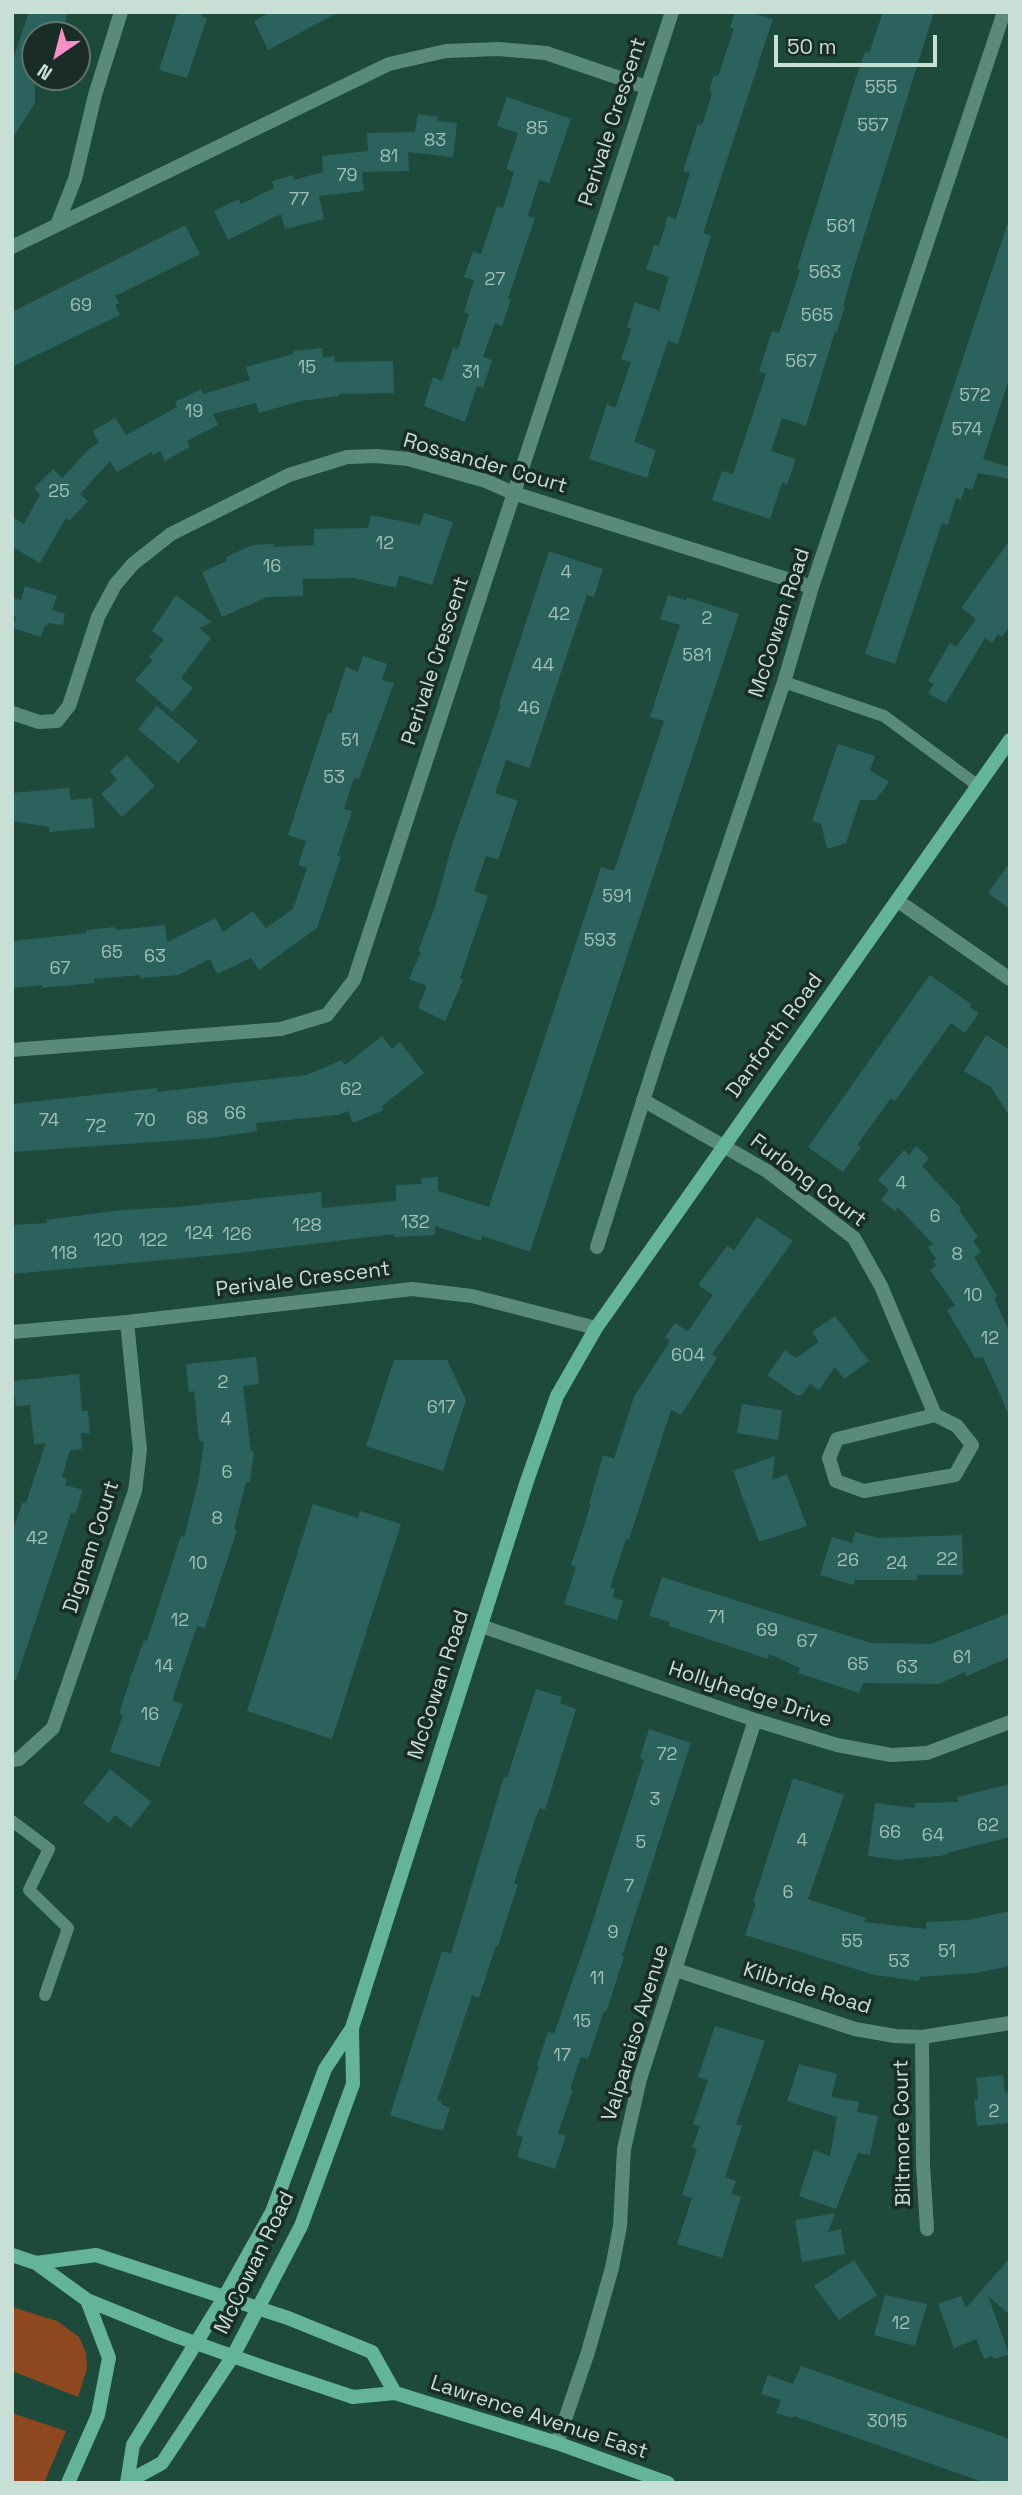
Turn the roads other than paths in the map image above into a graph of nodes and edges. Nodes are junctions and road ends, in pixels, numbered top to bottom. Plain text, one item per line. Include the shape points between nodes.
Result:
1 (121, 12) edge
2 (672, 12) edge
3 (1004, 12) edge
4 (646, 87) junction
5 (57, 225) junction
6 (12, 247) edge
7 (513, 493) junction
8 (812, 587) junction
9 (784, 682) junction
10 (12, 713) edge
11 (1010, 740) edge
12 (977, 785) junction
13 (898, 901) junction
14 (1010, 979) edge
15 (12, 1050) edge
16 (643, 1100) junction
17 (724, 1144) junction
18 (597, 1247) dead end
19 (127, 1322) junction
20 (596, 1328) junction
21 (12, 1332) edge
22 (576, 1358) joint
23 (934, 1415) junction
24 (481, 1626) junction
25 (755, 1720) junction
26 (1010, 1722) edge
27 (12, 1760) edge
28 (12, 1821) edge
29 (676, 1970) junction
30 (45, 1995) dead end
31 (1010, 2023) edge
32 (352, 2028) junction
33 (922, 2037) junction
34 (927, 2229) dead end
35 (12, 2255) edge
36 (36, 2263) junction
37 (225, 2296) junction
38 (87, 2300) junction
39 (259, 2308) junction
40 (196, 2343) junction
41 (233, 2356) junction
42 (395, 2393) junction
43 (557, 2442) junction
44 (127, 2482) edge
45 (68, 2483) edge
46 (668, 2483) edge

1 - 5 street via 75,179
2 - 4 street, Perivale Crescent
3 - 8 street, McCowan Road
4 - 5 street via 546,53 446,51 389,64
4 - 7 street, Perivale Crescent
5 - 6 street
7 - 8 street, Rossander Court
7 - 10 street, Rossander Court via 408,459 377,456 347,457 289,475 171,534 133,564 98,617 69,706 57,721 39,722
7 - 15 street, Perivale Crescent via 354,979 327,1015 281,1029
8 - 9 street, McCowan Road
9 - 12 lane via 884,716
9 - 16 street, McCowan Road
11 - 12 main road, Danforth Road
12 - 13 main road, Danforth Road
13 - 14 street
13 - 17 main road, Danforth Road
16 - 17 street, Furlong Court
16 - 18 street, McCowan Road
17 - 20 main road, Danforth Road
17 - 23 street, Furlong Court via 854,1238 881,1286
19 - 20 street, Perivale Crescent via 412,1289 472,1296
19 - 21 street, Perivale Crescent
19 - 27 street, Dignam Court via 140,1450 135,1491 53,1728 19,1759
20 - 22 main road, Danforth Road
22 - 24 main road, McCowan Road via 547,1420
23 - 23 street via 957,1426 972,1445 955,1475 864,1491 836,1481 829,1458 837,1439
24 - 25 street, Hollyhedge Drive
24 - 32 main road, McCowan Road
25 - 26 street, Hollyhedge Drive via 837,1745 891,1755 927,1753
25 - 29 street, Valparaiso Avenue
28 - 30 lane via 50,1849 29,1890 68,1928
29 - 33 street, Kilbride Road via 855,2029
29 - 43 street, Valparaiso Avenue via 632,2108 612,2267
31 - 33 street, Kilbride Road
32 - 37 main road, McCowan Road via 324,2069 272,2212
32 - 39 main road, McCowan Road via 353,2084 301,2226
33 - 34 street, Biltmore Court
35 - 36 main road, Lawrence Avenue East
36 - 37 main road, Lawrence Avenue East via 96,2255
36 - 38 main road, Lawrence Avenue East
37 - 39 main road, Lawrence Avenue East
37 - 40 main road, McCowan Road
38 - 40 main road, Lawrence Avenue East
38 - 45 main road via 109,2358 98,2415
39 - 41 main road, McCowan Road
39 - 42 main road, Lawrence Avenue East via 372,2352
40 - 41 main road, Lawrence Avenue East
40 - 44 main road, McCowan Road via 133,2445
41 - 42 main road, Lawrence Avenue East via 352,2397
41 - 44 main road, McCowan Road via 162,2463
42 - 43 main road, Lawrence Avenue East
43 - 46 main road, Lawrence Avenue East

